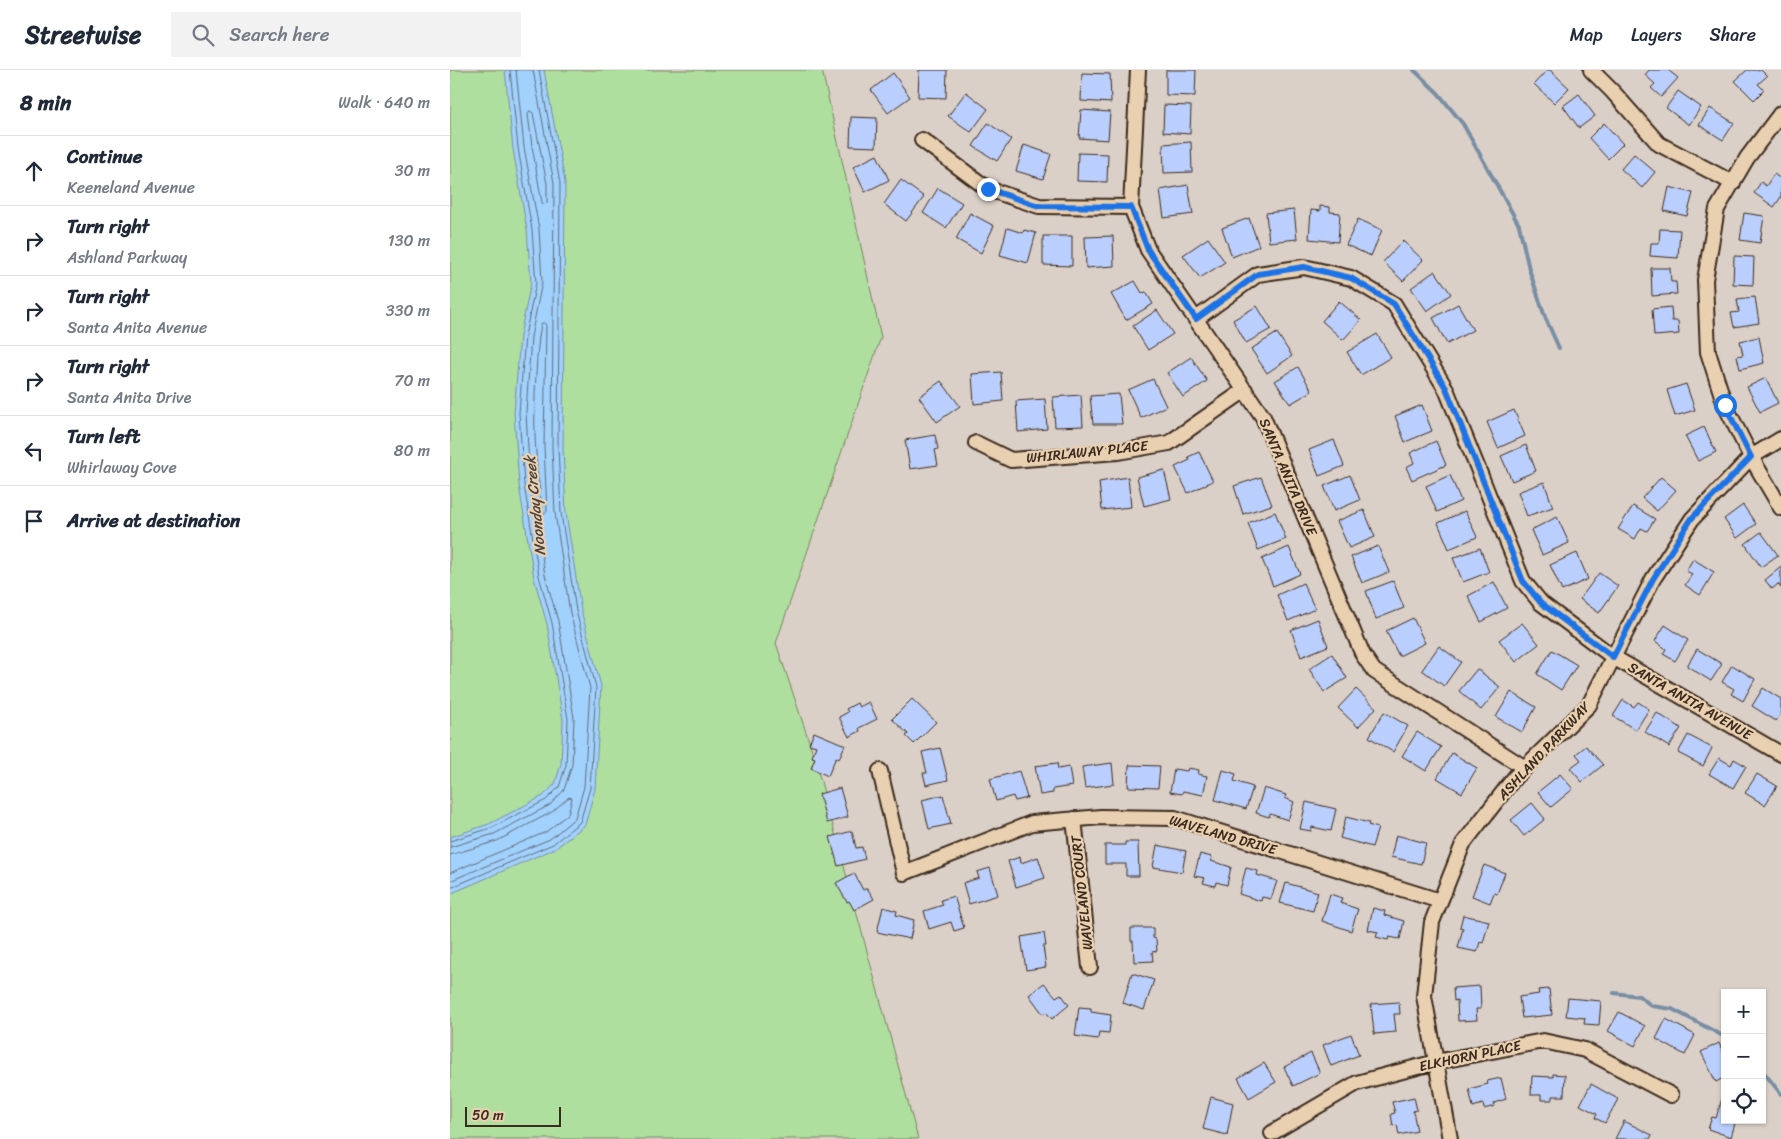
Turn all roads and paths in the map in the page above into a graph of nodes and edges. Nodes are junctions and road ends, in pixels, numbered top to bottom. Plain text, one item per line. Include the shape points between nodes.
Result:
1 (1138, 70) edge
2 (1592, 70) edge
3 (1781, 112) edge
4 (922, 140) dead end
5 (1732, 182) junction
6 (1131, 207) junction
7 (1196, 319) junction
8 (1245, 390) junction
9 (1781, 439) edge
10 (976, 444) dead end
11 (1751, 457) junction
12 (1781, 508) edge
13 (1613, 657) junction
14 (1781, 754) edge
15 (1525, 768) junction
16 (880, 771) dead end
17 (1074, 819) junction
18 (1440, 901) junction
19 (1090, 967) dead end
20 (1436, 1062) junction
21 (1671, 1095) dead end
22 (1272, 1133) dead end
23 (1450, 1139) edge

1 - 6 street, SANTA ANITA DRIVE
2 - 5 street via 1658,144
3 - 5 street
4 - 6 street via 988,189 1039,206
5 - 11 street via 1717,209 1705,280 1708,352 1725,405
6 - 7 street, SANTA ANITA DRIVE via 1148,250
7 - 8 street, SANTA ANITA DRIVE
7 - 13 street, SANTA ANITA AVENUE via 1258,274 1304,267 1351,278 1394,304 1446,388 1523,581 1541,603
8 - 10 street, WHIRLAWAY PLACE via 1169,442 1118,452 1011,460
8 - 15 street, SANTA ANITA DRIVE via 1263,416 1363,655 1374,670
9 - 11 street, ASHLAND PARKWAY
11 - 12 street
11 - 13 street, ASHLAND PARKWAY via 1692,518 1653,579
13 - 14 street, SANTA ANITA AVENUE
13 - 15 street, ASHLAND PARKWAY via 1589,705
15 - 18 street, ASHLAND PARKWAY via 1463,844
16 - 17 street, WAVELAND DRIVE via 904,874 1032,823
17 - 18 street, WAVELAND DRIVE via 1101,816 1175,818
17 - 19 street, WAVELAND COURT
18 - 20 street, ASHLAND PARKWAY via 1432,922 1424,996
20 - 21 street, ELKHORN PLACE via 1543,1041 1585,1050
20 - 22 street, ELKHORN PLACE via 1357,1083
20 - 23 street, ASHLAND PARKWAY

